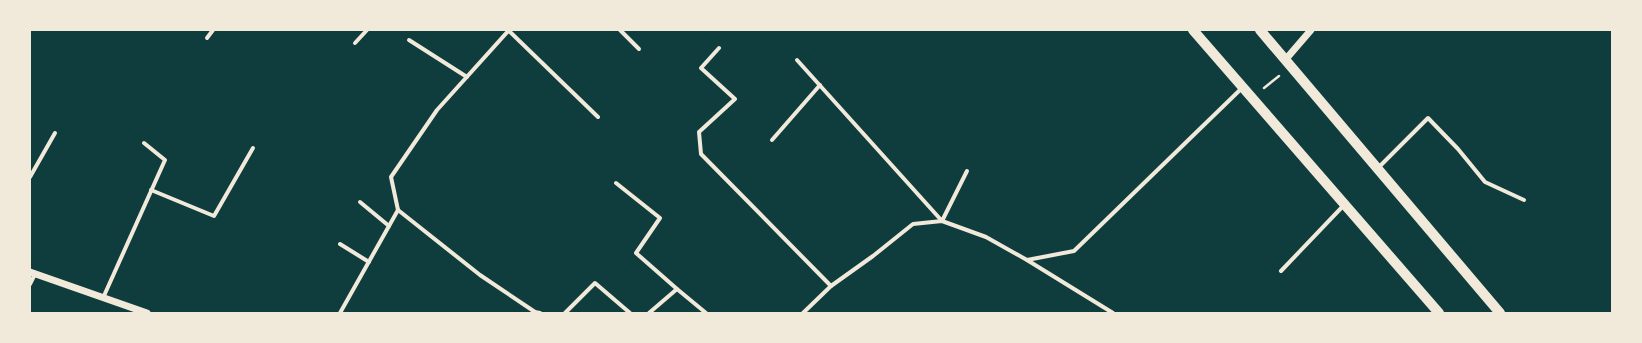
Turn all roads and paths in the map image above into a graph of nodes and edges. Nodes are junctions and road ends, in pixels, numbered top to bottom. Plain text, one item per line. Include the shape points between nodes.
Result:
1 (213, 30) edge
2 (367, 30) edge
3 (508, 30) edge
4 (620, 30) edge
5 (1193, 30) edge
6 (1260, 30) edge
7 (1311, 30) edge
8 (207, 38) dead end
9 (409, 40) dead end
10 (354, 43) dead end
11 (719, 48) dead end
12 (639, 49) dead end
13 (797, 60) dead end
14 (1289, 63) junction
15 (467, 77) junction
16 (820, 85) junction
17 (1242, 88) junction
18 (1251, 99) junction
19 (598, 117) dead end
20 (55, 133) dead end
21 (772, 140) dead end
22 (144, 143) dead end
23 (253, 148) dead end
24 (1376, 169) junction
25 (967, 172) dead end
26 (30, 177) edge
27 (616, 183) dead end
28 (151, 190) junction
29 (1524, 200) dead end
30 (360, 202) dead end
31 (1345, 204) junction
32 (398, 210) junction
33 (942, 221) junction
34 (389, 226) junction
35 (340, 244) dead end
36 (1027, 260) junction
37 (369, 262) junction
38 (1281, 271) dead end
39 (33, 273) edge
40 (30, 284) edge
41 (831, 286) junction
42 (677, 289) junction
43 (103, 298) junction
44 (147, 313) edge
45 (340, 313) edge
46 (540, 313) edge
47 (565, 313) edge
48 (630, 313) edge
49 (649, 313) edge
50 (706, 313) edge
51 (803, 313) edge
52 (1113, 313) edge
53 (1439, 313) edge
54 (1500, 313) edge

1 - 8 street
2 - 10 street
3 - 15 street
3 - 19 street
4 - 12 street
5 - 17 main road
6 - 14 main road
7 - 14 street
9 - 15 street
11 - 41 street via 701,68 735,99 699,132 701,154
13 - 16 street
14 - 18 path
14 - 24 main road
15 - 32 street via 437,110 391,177
16 - 21 street
16 - 33 street
17 - 18 main road
17 - 36 street via 1074,251
18 - 31 main road
20 - 26 street
22 - 28 street via 164,160
23 - 28 street via 214,216
24 - 29 street via 1428,118 1485,182
24 - 54 main road
25 - 33 street
27 - 42 street via 660,218 636,253
28 - 43 street
30 - 34 street
31 - 38 street
31 - 53 main road
32 - 34 street
32 - 46 street via 480,275
33 - 36 street via 986,237
33 - 41 street via 913,224
34 - 37 street
35 - 37 street
36 - 52 street
37 - 45 street
39 - 40 street
39 - 43 street
41 - 51 street
42 - 49 street
42 - 50 street
43 - 44 street
47 - 48 street via 595,282

